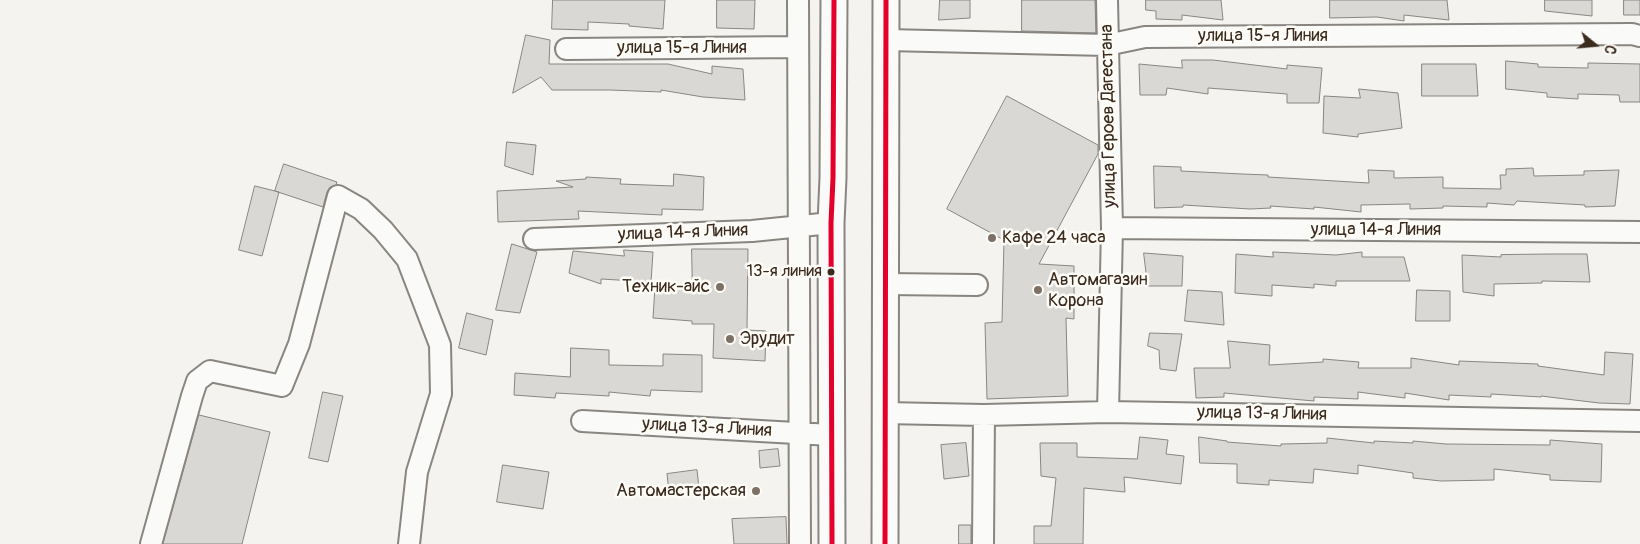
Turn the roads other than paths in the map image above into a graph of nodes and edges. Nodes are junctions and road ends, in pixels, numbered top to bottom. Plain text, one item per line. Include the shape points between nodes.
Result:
1 (798, 0) edge
2 (834, 0) edge
3 (886, 0) edge
4 (1107, 0) edge
5 (1640, 36) edge
6 (886, 40) junction
7 (1107, 45) junction
8 (798, 47) junction
9 (566, 49) dead end
10 (831, 223) junction
11 (799, 226) junction
12 (1112, 228) junction
13 (1640, 232) edge
14 (534, 239) dead end
15 (885, 284) junction
16 (977, 285) dead end
17 (1108, 412) junction
18 (885, 413) junction
19 (984, 415) junction
20 (582, 421) dead end
21 (1640, 421) edge
22 (799, 434) junction
23 (831, 435) junction
24 (152, 544) edge
25 (409, 544) edge
26 (800, 544) edge
27 (832, 544) edge
28 (885, 544) edge
29 (983, 544) edge

1 - 8 street
2 - 10 main road
3 - 6 main road
4 - 7 street, улица Героев Дагестана
5 - 7 street, улица 15-я Линия via 1145,37
6 - 7 street, улица 15-я Линия
6 - 15 main road
7 - 12 street, улица Героев Дагестана
8 - 9 street, улица 15-я Линия
8 - 11 street
10 - 11 street, улица 14-я Линия
10 - 23 main road
11 - 14 street, улица 14-я Линия via 752,231
11 - 22 street
12 - 13 street, улица 14-я Линия
12 - 17 street, улица Героев Дагестана
15 - 16 street
15 - 18 main road
17 - 19 street, улица 13-я Линия
17 - 21 street, улица 13-я Линия
18 - 19 street, улица 13-я Линия
18 - 28 main road
19 - 29 street
20 - 22 street, улица 13-я Линия
22 - 23 street, улица 13-я Линия
22 - 26 street
23 - 27 main road
24 - 25 street via 198,382 210,371 282,386 299,344 338,196 361,209 407,260 440,345 441,394 417,472

